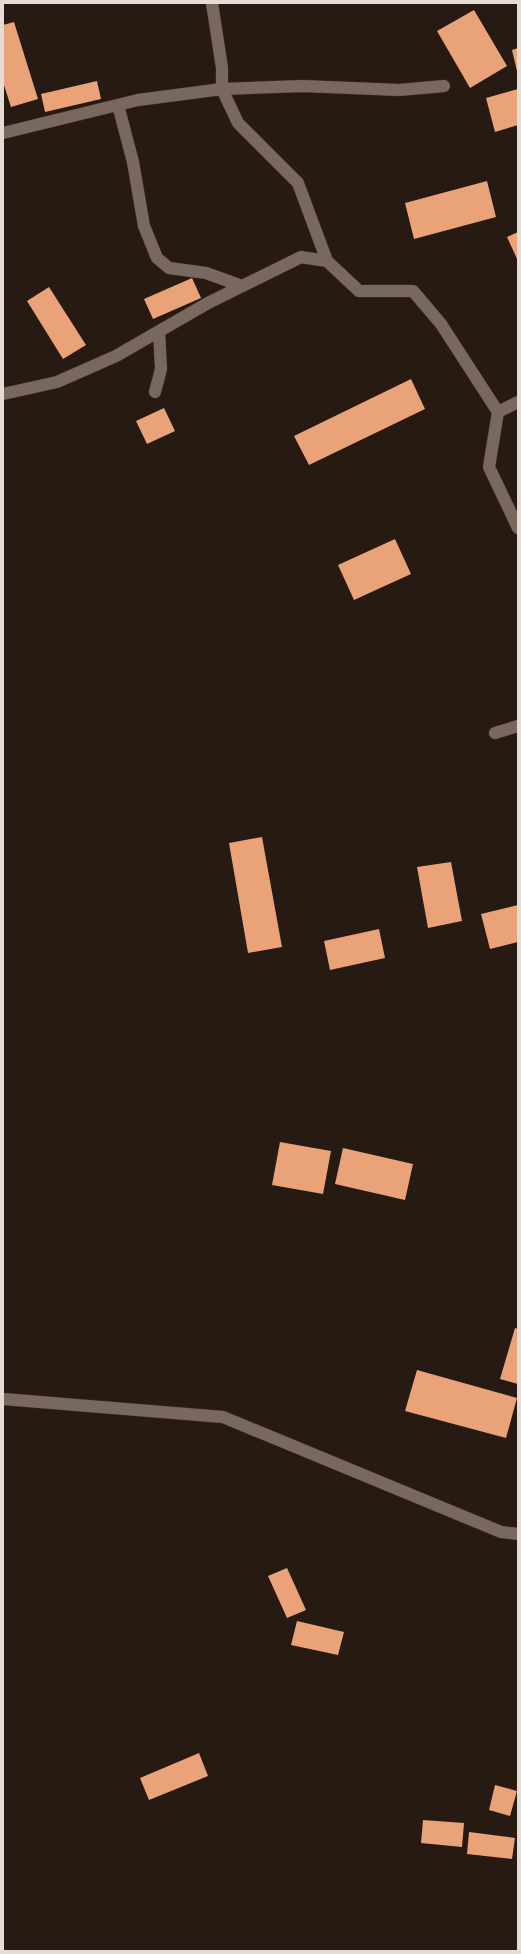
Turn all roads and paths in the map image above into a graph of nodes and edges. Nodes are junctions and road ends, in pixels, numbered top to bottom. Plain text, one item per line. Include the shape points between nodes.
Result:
1 (212, 3) edge
2 (444, 86) dead end
3 (222, 89) junction
4 (118, 105) junction
5 (3, 133) edge
6 (327, 261) junction
7 (242, 286) junction
8 (159, 331) junction
9 (154, 392) dead end
10 (3, 394) edge
11 (518, 402) edge
12 (498, 412) junction
13 (518, 528) edge
14 (518, 726) edge
15 (495, 733) dead end
16 (3, 1399) edge
17 (518, 1534) edge

1 - 3 street via 222,68
2 - 3 street via 399,90 303,86
3 - 4 street
3 - 6 street via 238,123 298,183
4 - 5 street
4 - 7 street via 133,162 144,226 157,258 169,268 206,273
6 - 7 street via 301,257
6 - 12 street via 359,292 413,291 441,324
7 - 8 street
8 - 9 street via 161,369
8 - 10 street via 116,356 57,382
11 - 12 street
12 - 13 street via 489,467
14 - 15 street
16 - 17 street via 223,1417 501,1532

